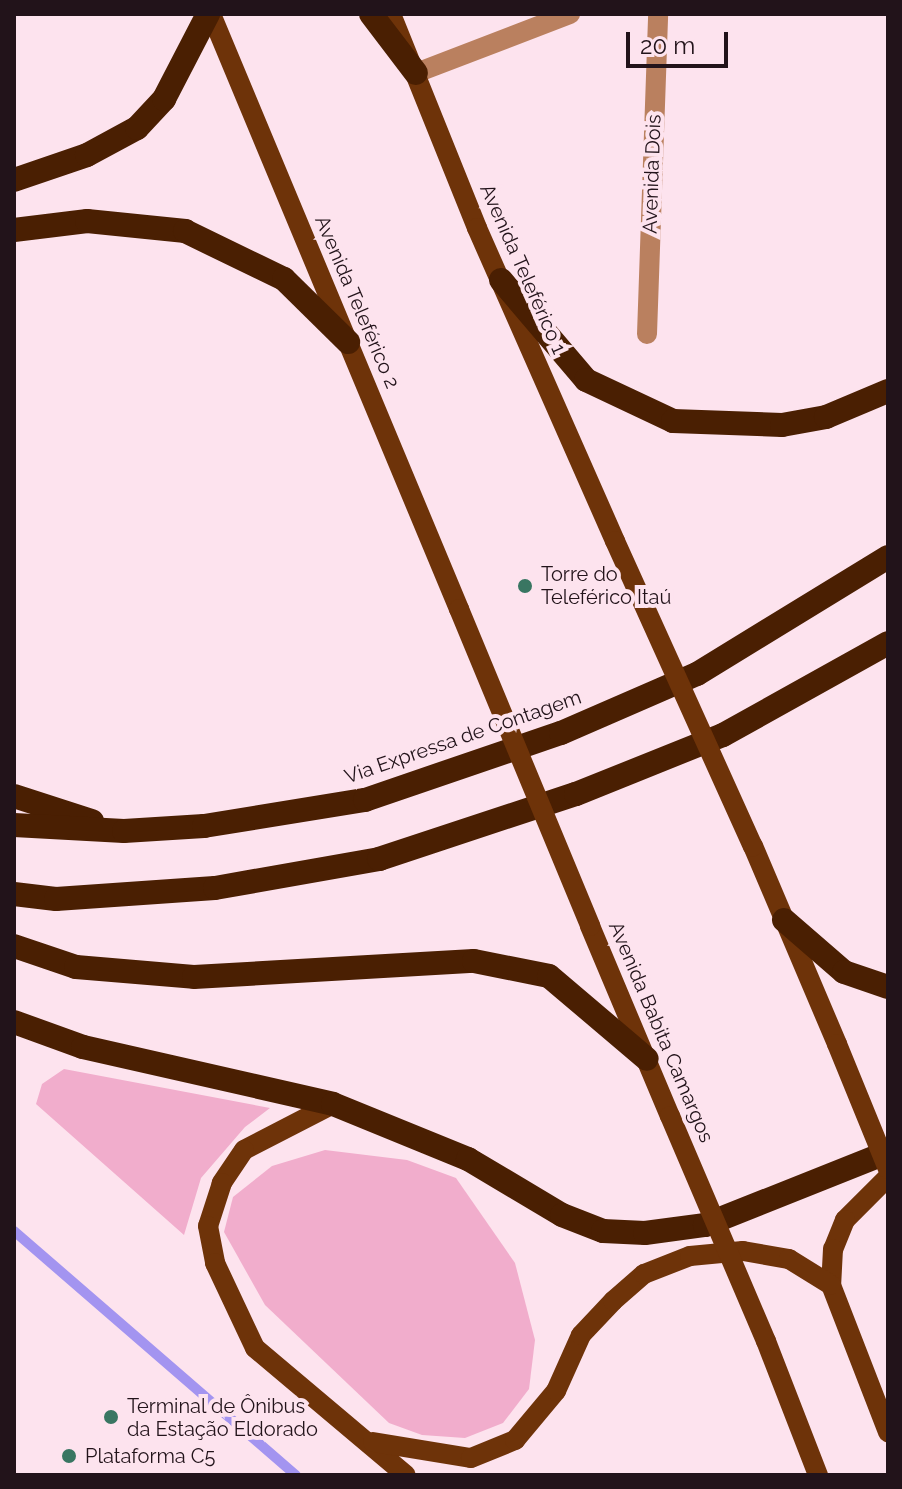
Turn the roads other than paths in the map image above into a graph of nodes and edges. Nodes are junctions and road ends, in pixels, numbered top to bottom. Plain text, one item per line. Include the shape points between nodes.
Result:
1 (210, 14) edge
2 (371, 14) edge
3 (391, 14) edge
4 (570, 14) edge
5 (658, 14) edge
6 (416, 73) junction
7 (14, 180) edge
8 (14, 230) edge
9 (501, 280) junction
10 (647, 334) dead end
11 (348, 342) junction
12 (888, 391) edge
13 (888, 557) edge
14 (459, 609) joint
15 (888, 643) edge
16 (14, 796) edge
17 (14, 825) edge
18 (124, 831) junction
19 (14, 894) edge
20 (784, 920) junction
21 (14, 946) edge
22 (888, 987) edge
23 (14, 1022) edge
24 (647, 1059) junction
25 (333, 1104) junction
26 (888, 1152) edge
27 (888, 1169) edge
28 (888, 1177) edge
29 (831, 1285) junction
30 (888, 1432) edge
31 (373, 1442) junction
32 (406, 1475) edge
33 (818, 1475) edge

1 - 7 highway via 164,99 137,128 87,155
1 - 11 main road, Avenida Teleférico 2
2 - 6 highway
3 - 6 main road, Avenida Teleférico 1
4 - 6 street
5 - 10 street, Avenida Dois
6 - 9 main road, Avenida Teleférico 1
8 - 11 highway via 87,221 185,231 284,279
9 - 12 highway via 586,380 673,421 782,425 826,417
9 - 20 main road, Avenida Teleférico 1, bridge
11 - 14 main road, Avenida Teleférico 2
13 - 18 highway, Via Expressa de Contagem via 697,674 561,733 365,800 204,826
14 - 24 main road, Avenida Babita Camargos, bridge
15 - 19 highway via 723,735 576,794 379,859 215,888 56,899
16 - 18 highway
17 - 18 highway, Via Expressa de Contagem
20 - 22 highway via 844,972
20 - 27 main road, bridge
21 - 24 highway via 76,967 194,977 474,961 549,976
23 - 25 highway via 83,1047
24 - 33 main road, Avenida Babita Camargos, bridge
25 - 26 highway via 468,1159 562,1215 603,1231 645,1233 705,1225
25 - 31 main road via 244,1150 222,1183 208,1226 215,1263 255,1348
28 - 29 main road via 845,1220 833,1249
29 - 30 main road
29 - 31 main road via 789,1259 743,1251 690,1256 644,1274 592,1323 581,1335 556,1391 515,1440 471,1458
31 - 32 main road

